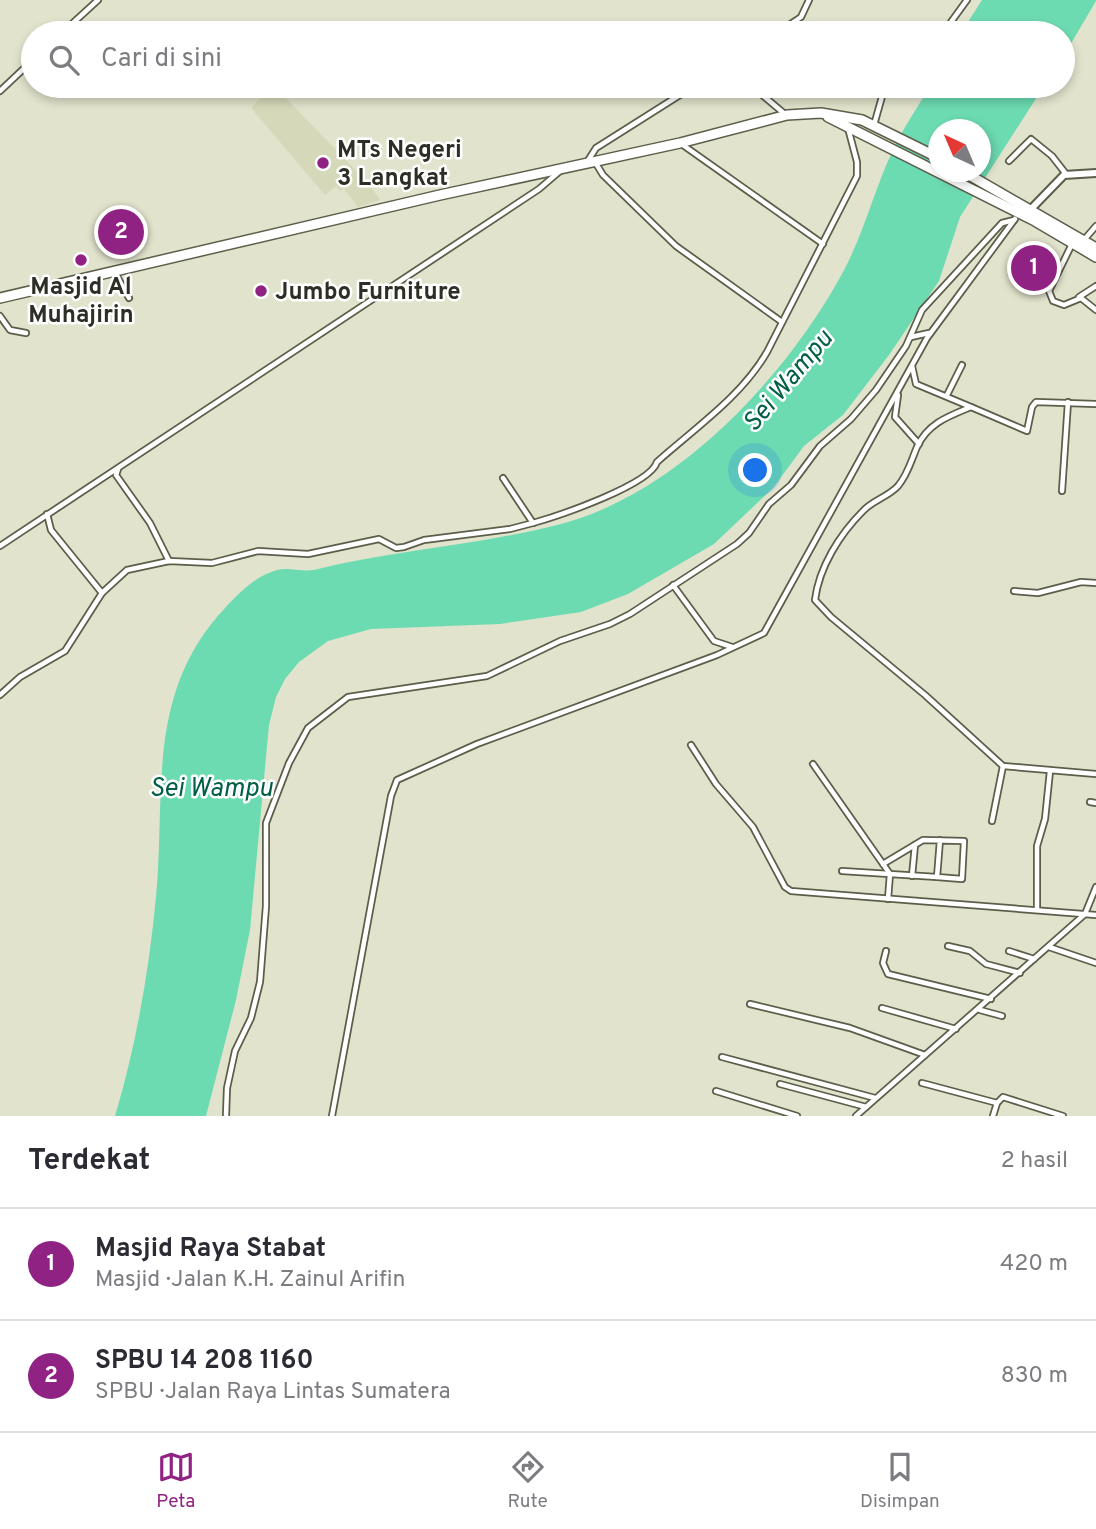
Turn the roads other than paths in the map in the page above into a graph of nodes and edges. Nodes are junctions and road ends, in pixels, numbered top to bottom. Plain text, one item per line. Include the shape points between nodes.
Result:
1 (98, 0) edge
2 (809, 0) edge
3 (967, 0) edge
4 (75, 21) edge
5 (795, 21) edge
6 (952, 21) edge
7 (21, 71) edge
8 (0, 90) edge
9 (675, 98) edge
10 (766, 98) edge
11 (882, 98) edge
12 (787, 115) junction
13 (847, 122) junction
14 (874, 126) junction
15 (680, 143) junction
16 (928, 152) edge
17 (1009, 161) dead end
18 (591, 162) junction
19 (564, 168) junction
20 (1096, 173) edge
21 (1066, 174) junction
22 (979, 182) edge
23 (1011, 203) junction
24 (1032, 208) junction
25 (1017, 217) junction
26 (1096, 226) edge
27 (822, 244) junction
28 (1078, 245) junction
29 (1096, 248) edge
30 (1096, 257) edge
31 (114, 270) junction
32 (1096, 286) edge
33 (0, 298) edge
34 (129, 298) dead end
35 (1078, 298) junction
36 (1096, 310) edge
37 (0, 316) edge
38 (782, 322) junction
39 (934, 328) junction
40 (26, 333) dead end
41 (911, 337) junction
42 (912, 365) junction
43 (962, 365) dead end
44 (900, 387) junction
45 (947, 396) junction
46 (1068, 402) junction
47 (1096, 404) edge
48 (971, 407) junction
49 (919, 444) junction
50 (120, 465) junction
51 (503, 478) dead end
52 (1062, 491) dead end
53 (47, 514) junction
54 (36, 521) junction
55 (533, 523) junction
56 (51, 530) junction
57 (0, 546) edge
58 (169, 561) junction
59 (1096, 583) edge
60 (673, 585) junction
61 (1014, 591) dead end
62 (102, 593) junction
63 (733, 648) junction
64 (0, 695) edge
65 (691, 745) dead end
66 (813, 764) dead end
67 (1003, 766) junction
68 (1050, 771) junction
69 (1096, 774) edge
70 (992, 821) dead end
71 (940, 840) junction
72 (915, 844) junction
73 (883, 864) junction
74 (842, 871) dead end
75 (890, 874) junction
76 (912, 876) junction
77 (936, 877) junction
78 (1096, 887) edge
79 (888, 899) junction
80 (1037, 909) junction
81 (1085, 914) junction
82 (1096, 915) edge
83 (948, 946) dead end
84 (1049, 947) junction
85 (886, 951) dead end
86 (1009, 951) dead end
87 (1034, 960) junction
88 (1096, 963) edge
89 (1020, 973) junction
90 (991, 999) junction
91 (750, 1004) dead end
92 (882, 1008) dead end
93 (979, 1010) junction
94 (1002, 1016) dead end
95 (956, 1029) junction
96 (926, 1055) junction
97 (722, 1057) dead end
98 (922, 1083) dead end
99 (780, 1084) dead end
100 (716, 1091) dead end
101 (876, 1098) junction
102 (997, 1103) junction
103 (866, 1107) junction
104 (226, 1116) edge
105 (331, 1116) edge
106 (797, 1116) edge
107 (856, 1116) edge
108 (993, 1116) edge
109 (1063, 1116) edge

1 - 4 street
2 - 5 street
3 - 6 street
7 - 8 street
9 - 18 street via 596,148
10 - 12 street
11 - 14 street
12 - 13 highway via 821,113
12 - 15 highway
13 - 14 highway
13 - 23 highway
13 - 27 street via 857,176
14 - 16 highway
15 - 18 highway
15 - 27 street
17 - 21 street via 1031,139
18 - 19 highway
18 - 38 street via 676,246
19 - 31 highway
19 - 50 street
20 - 21 street
21 - 24 street
22 - 23 highway
23 - 24 highway
23 - 25 highway
24 - 28 highway
25 - 28 highway
25 - 39 street
25 - 41 street via 1002,223 928,303
26 - 28 street
27 - 38 street
28 - 29 highway
28 - 30 highway
28 - 35 street via 1049,291 1053,301 1065,306
31 - 33 highway
31 - 34 street
32 - 35 street
35 - 36 street
37 - 40 street via 10,330
38 - 55 street via 755,372 655,468 626,488
39 - 41 street
39 - 42 street
41 - 60 street via 876,390 820,446 791,485 768,504 749,533
42 - 44 street
42 - 45 street via 916,384
43 - 45 street
44 - 49 street via 895,417
44 - 63 street via 771,625
45 - 48 street
46 - 47 street
46 - 48 street via 1034,404 1027,431
46 - 52 street
48 - 49 street via 939,420
49 - 67 street via 901,482 864,509 829,556 815,600
50 - 53 street
50 - 58 street via 116,475 150,523
51 - 55 street
53 - 54 street
53 - 56 street
54 - 56 street
54 - 57 street
55 - 58 street via 396,548 379,538 308,554 258,551 212,563
56 - 62 street
58 - 62 street via 127,570
59 - 61 street via 1038,593
60 - 63 street via 714,641
60 - 104 street via 620,619 487,676 353,696 308,728 266,823 260,982 251,1018 235,1051
62 - 64 street via 65,651 20,677
63 - 105 street via 477,744 397,780
65 - 79 street via 716,785 753,827 785,887 797,892
66 - 73 street
67 - 68 street
67 - 70 street
68 - 69 street
68 - 80 street via 1037,846
71 - 72 street via 923,839
71 - 77 street
71 - 77 street via 964,841 962,879
72 - 73 street
72 - 76 street
73 - 75 street
74 - 75 street
75 - 76 street
75 - 79 street
76 - 77 street
78 - 81 street
79 - 80 street
80 - 81 street
81 - 82 street
81 - 84 street
83 - 89 street via 970,951 986,964
84 - 87 street
84 - 88 street
85 - 90 street via 883,963 888,974
86 - 87 street
87 - 89 street
89 - 90 street
90 - 93 street
91 - 96 street via 850,1028
92 - 95 street
93 - 94 street
93 - 95 street
95 - 96 street
96 - 101 street
97 - 101 street
98 - 102 street
99 - 103 street
100 - 106 street
101 - 103 street
102 - 108 street
102 - 109 street via 1005,1098
103 - 107 street

